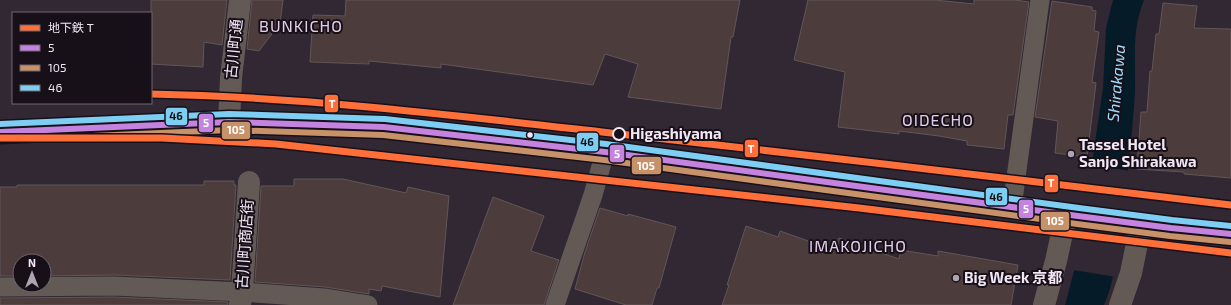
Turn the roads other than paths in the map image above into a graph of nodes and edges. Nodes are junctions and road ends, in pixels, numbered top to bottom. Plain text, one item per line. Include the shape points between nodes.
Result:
1 (240, 0) edge
2 (1040, 0) edge
3 (229, 122) junction
4 (0, 132) edge
5 (605, 152) junction
6 (249, 182) dead end
7 (1012, 208) junction
8 (1072, 215) junction
9 (1134, 223) junction
10 (1231, 234) edge
11 (0, 287) edge
12 (241, 299) edge
13 (368, 305) edge
14 (555, 305) edge
15 (1044, 305) edge
16 (1120, 305) edge

1 - 3 street, 古川町通
2 - 7 lane
3 - 4 main road
3 - 5 main road via 384,127
5 - 7 main road
5 - 14 lane
6 - 12 street, 古川町商店街
7 - 8 main road
8 - 9 main road
8 - 15 street
9 - 10 main road
9 - 16 street via 1131,272
11 - 12 lane via 114,286
12 - 13 lane via 324,298

